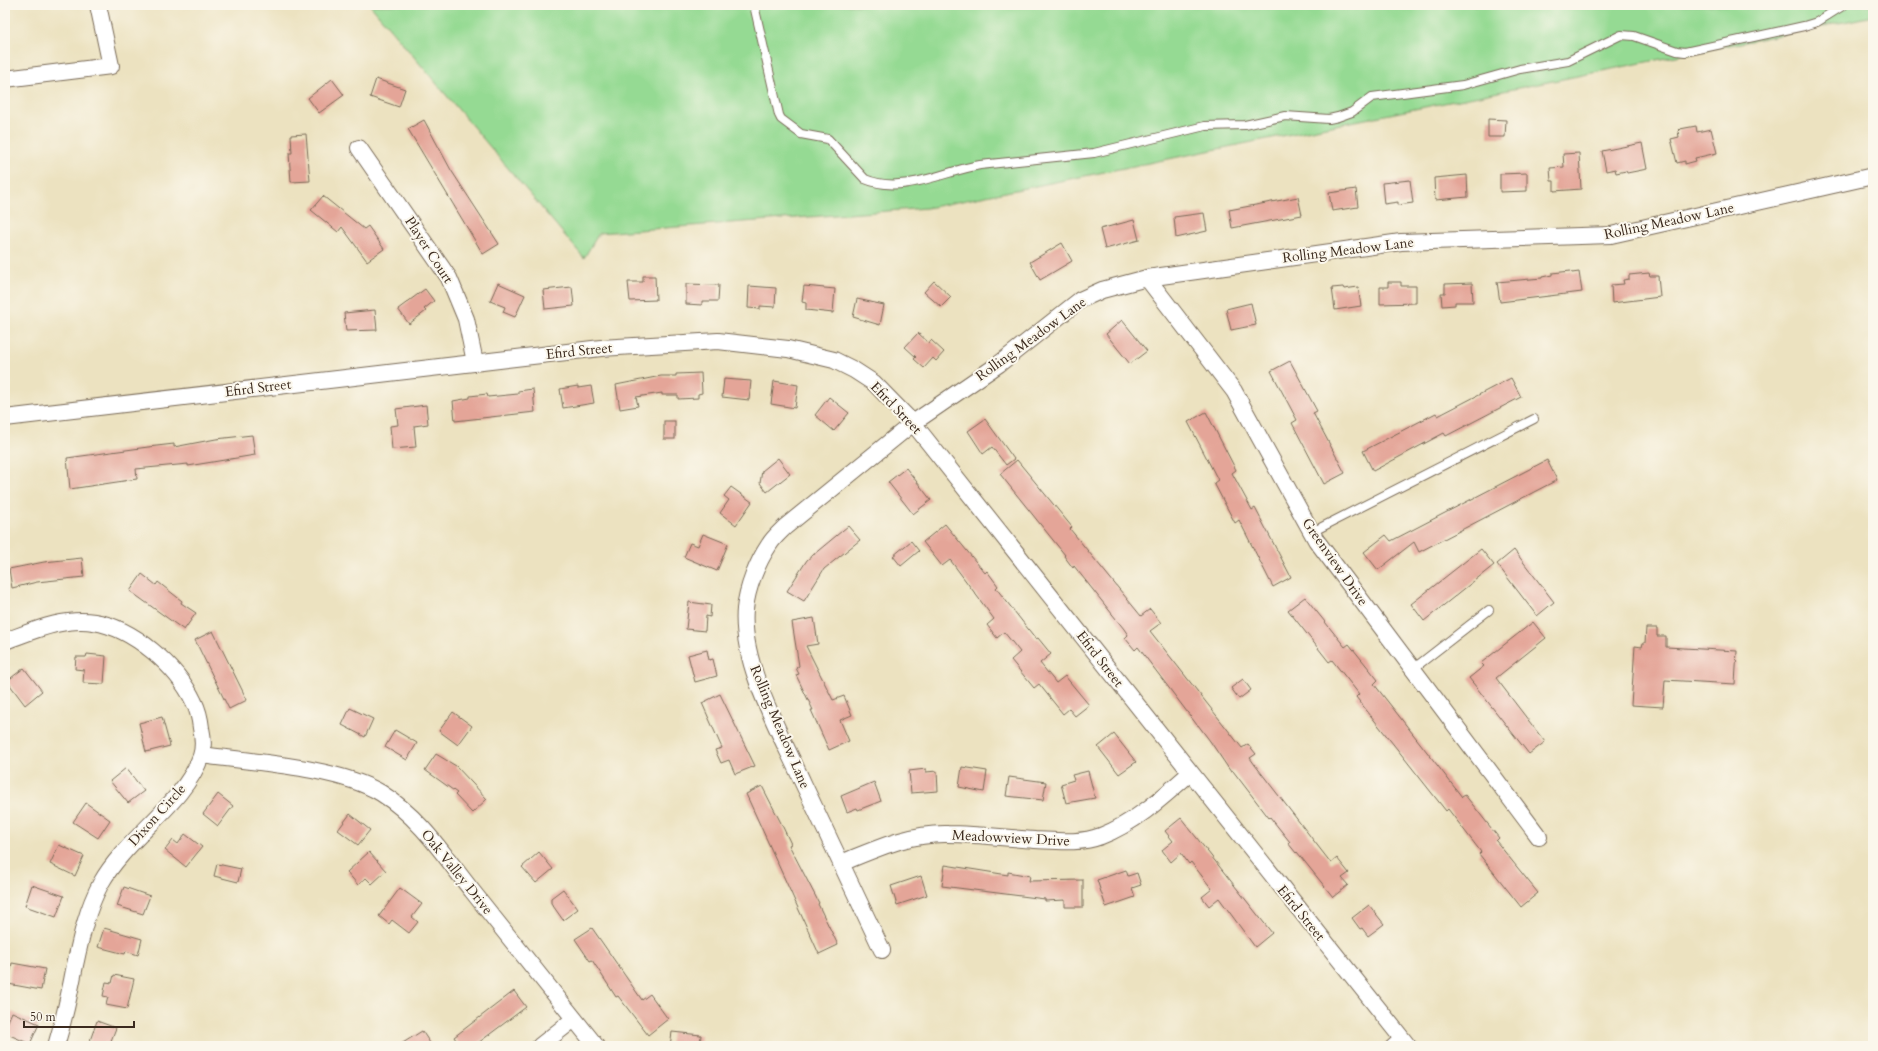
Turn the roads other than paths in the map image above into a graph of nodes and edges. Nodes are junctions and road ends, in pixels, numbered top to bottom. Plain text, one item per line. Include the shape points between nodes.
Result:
1 (98, 5) edge
2 (754, 5) edge
3 (1844, 5) edge
4 (5, 79) edge
5 (360, 148) dead end
6 (1873, 176) edge
7 (1147, 278) junction
8 (475, 362) junction
9 (5, 418) edge
10 (1534, 419) dead end
11 (913, 423) junction
12 (1312, 532) junction
13 (1489, 610) dead end
14 (5, 641) edge
15 (1413, 669) junction
16 (202, 755) junction
17 (1190, 773) junction
18 (1539, 837) dead end
19 (841, 863) junction
20 (882, 950) dead end
21 (574, 1019) junction
22 (1399, 1043) edge
23 (56, 1046) edge
24 (540, 1046) edge
25 (596, 1046) edge

1 - 4 street via 111,66
2 - 3 lane via 781,119 801,134 828,139 865,179 871,182 902,184 965,167 1094,154 1205,126 1245,125 1285,116 1329,119 1352,112 1372,97 1463,85 1520,69 1568,60 1621,35 1634,36 1678,51 1697,50 1804,26 1817,22
5 - 8 street, Player Court via 449,278 466,319
6 - 7 street, Rolling Meadow Lane via 1610,235 1401,242
7 - 11 street, Rolling Meadow Lane via 1102,290 1080,300 999,364
7 - 12 street, Greenview Drive via 1234,391
8 - 9 street, Efird Street
8 - 11 street, Efird Street via 601,348 694,342 718,341 765,345 811,353 854,370 874,383
10 - 12 lane
11 - 17 street, Efird Street
11 - 19 street, Rolling Meadow Lane via 785,527 769,544 758,565 745,610 745,633 757,679
12 - 15 street, Greenview Drive
13 - 15 lane
14 - 16 street, Dixon Circle via 46,626 70,621 93,621 116,627 154,653 172,669 186,688 195,702 199,715 204,740
15 - 18 street, Greenview Drive
16 - 21 street, Oak Valley Drive via 330,774 381,793 429,834
16 - 23 street, Dixon Circle via 177,794 114,863 101,883 84,926
17 - 19 street, Meadowview Drive via 1155,804 1132,820 1101,836 1072,842 947,834 918,835 889,843
17 - 22 street, Efird Street
19 - 20 street, Rolling Meadow Lane
21 - 24 street
21 - 25 street, Oak Valley Drive

